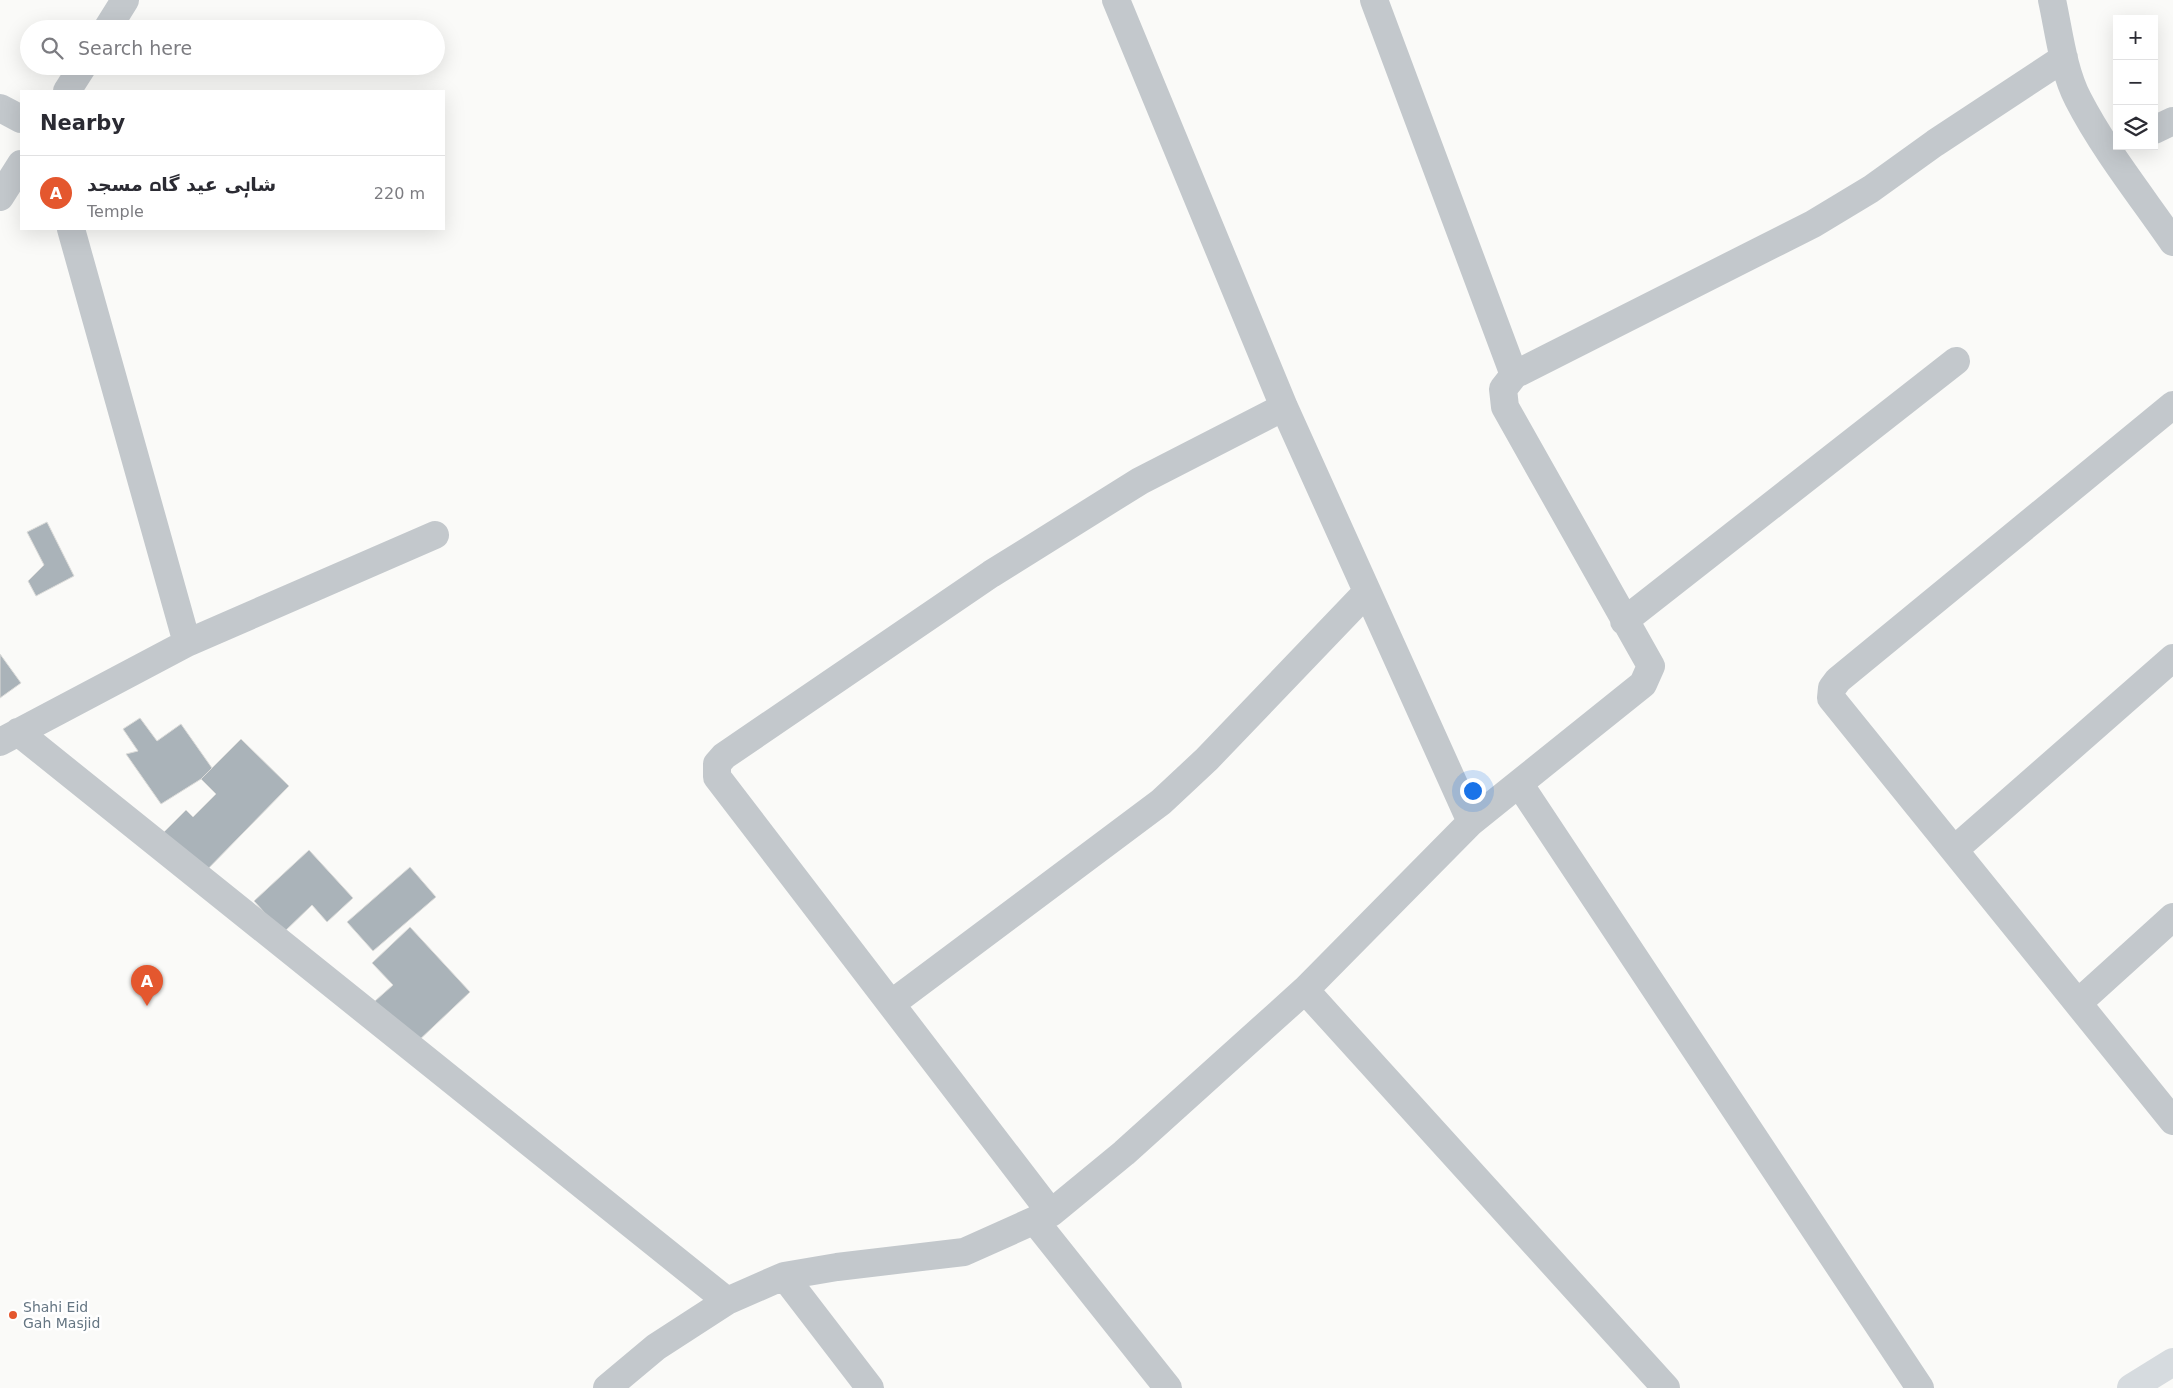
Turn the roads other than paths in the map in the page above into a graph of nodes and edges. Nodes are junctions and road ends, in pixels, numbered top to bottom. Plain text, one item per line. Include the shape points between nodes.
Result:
1 (126, 0) edge
2 (1116, 0) edge
3 (1374, 0) edge
4 (2052, 0) edge
5 (113, 20) edge
6 (2064, 58) junction
7 (78, 75) edge
8 (69, 90) edge
9 (0, 108) edge
10 (20, 118) edge
11 (2173, 121) edge
12 (2158, 128) edge
13 (2113, 147) edge
14 (2115, 150) edge
15 (20, 166) edge
16 (0, 198) edge
17 (71, 230) edge
18 (2173, 242) edge
19 (1956, 361) dead end
20 (1514, 375) junction
21 (2173, 404) edge
22 (1284, 407) junction
23 (435, 535) dead end
24 (1368, 592) junction
25 (1624, 621) junction
26 (187, 643) junction
27 (2173, 658) edge
28 (9, 737) edge
29 (1520, 785) junction
30 (1471, 822) junction
31 (1954, 850) junction
32 (2173, 917) edge
33 (1305, 990) junction
34 (2078, 1003) junction
35 (891, 1004) junction
36 (2173, 1121) edge
37 (1043, 1217) junction
38 (784, 1276) junction
39 (728, 1301) junction
40 (2173, 1362) edge
41 (608, 1388) edge
42 (870, 1388) edge
43 (1168, 1388) edge
44 (1666, 1388) edge
45 (1920, 1388) edge
46 (2131, 1388) edge

1 - 5 street
2 - 22 street
3 - 20 street
4 - 6 street
6 - 13 street via 2077,98
6 - 20 street via 1871,189 1813,224
7 - 8 street
9 - 10 street
11 - 12 street
14 - 18 street
15 - 16 street
17 - 26 street
19 - 25 street
20 - 25 street via 1503,389 1505,407
21 - 31 street via 1832,688 1831,698
22 - 24 street
22 - 35 street via 1140,481 992,574 724,756 717,764 717,777
23 - 26 street
24 - 30 street
24 - 35 street via 1207,759 1161,802
25 - 29 street via 1651,666 1643,684
26 - 28 street
27 - 31 street
28 - 39 street
29 - 30 street
29 - 45 street
30 - 33 street
31 - 34 street
32 - 34 street
33 - 37 street via 1124,1153
33 - 44 street
34 - 36 street
35 - 37 street
37 - 38 street via 964,1252
37 - 43 street
38 - 39 street
38 - 42 street
39 - 41 street via 656,1347
40 - 46 street

